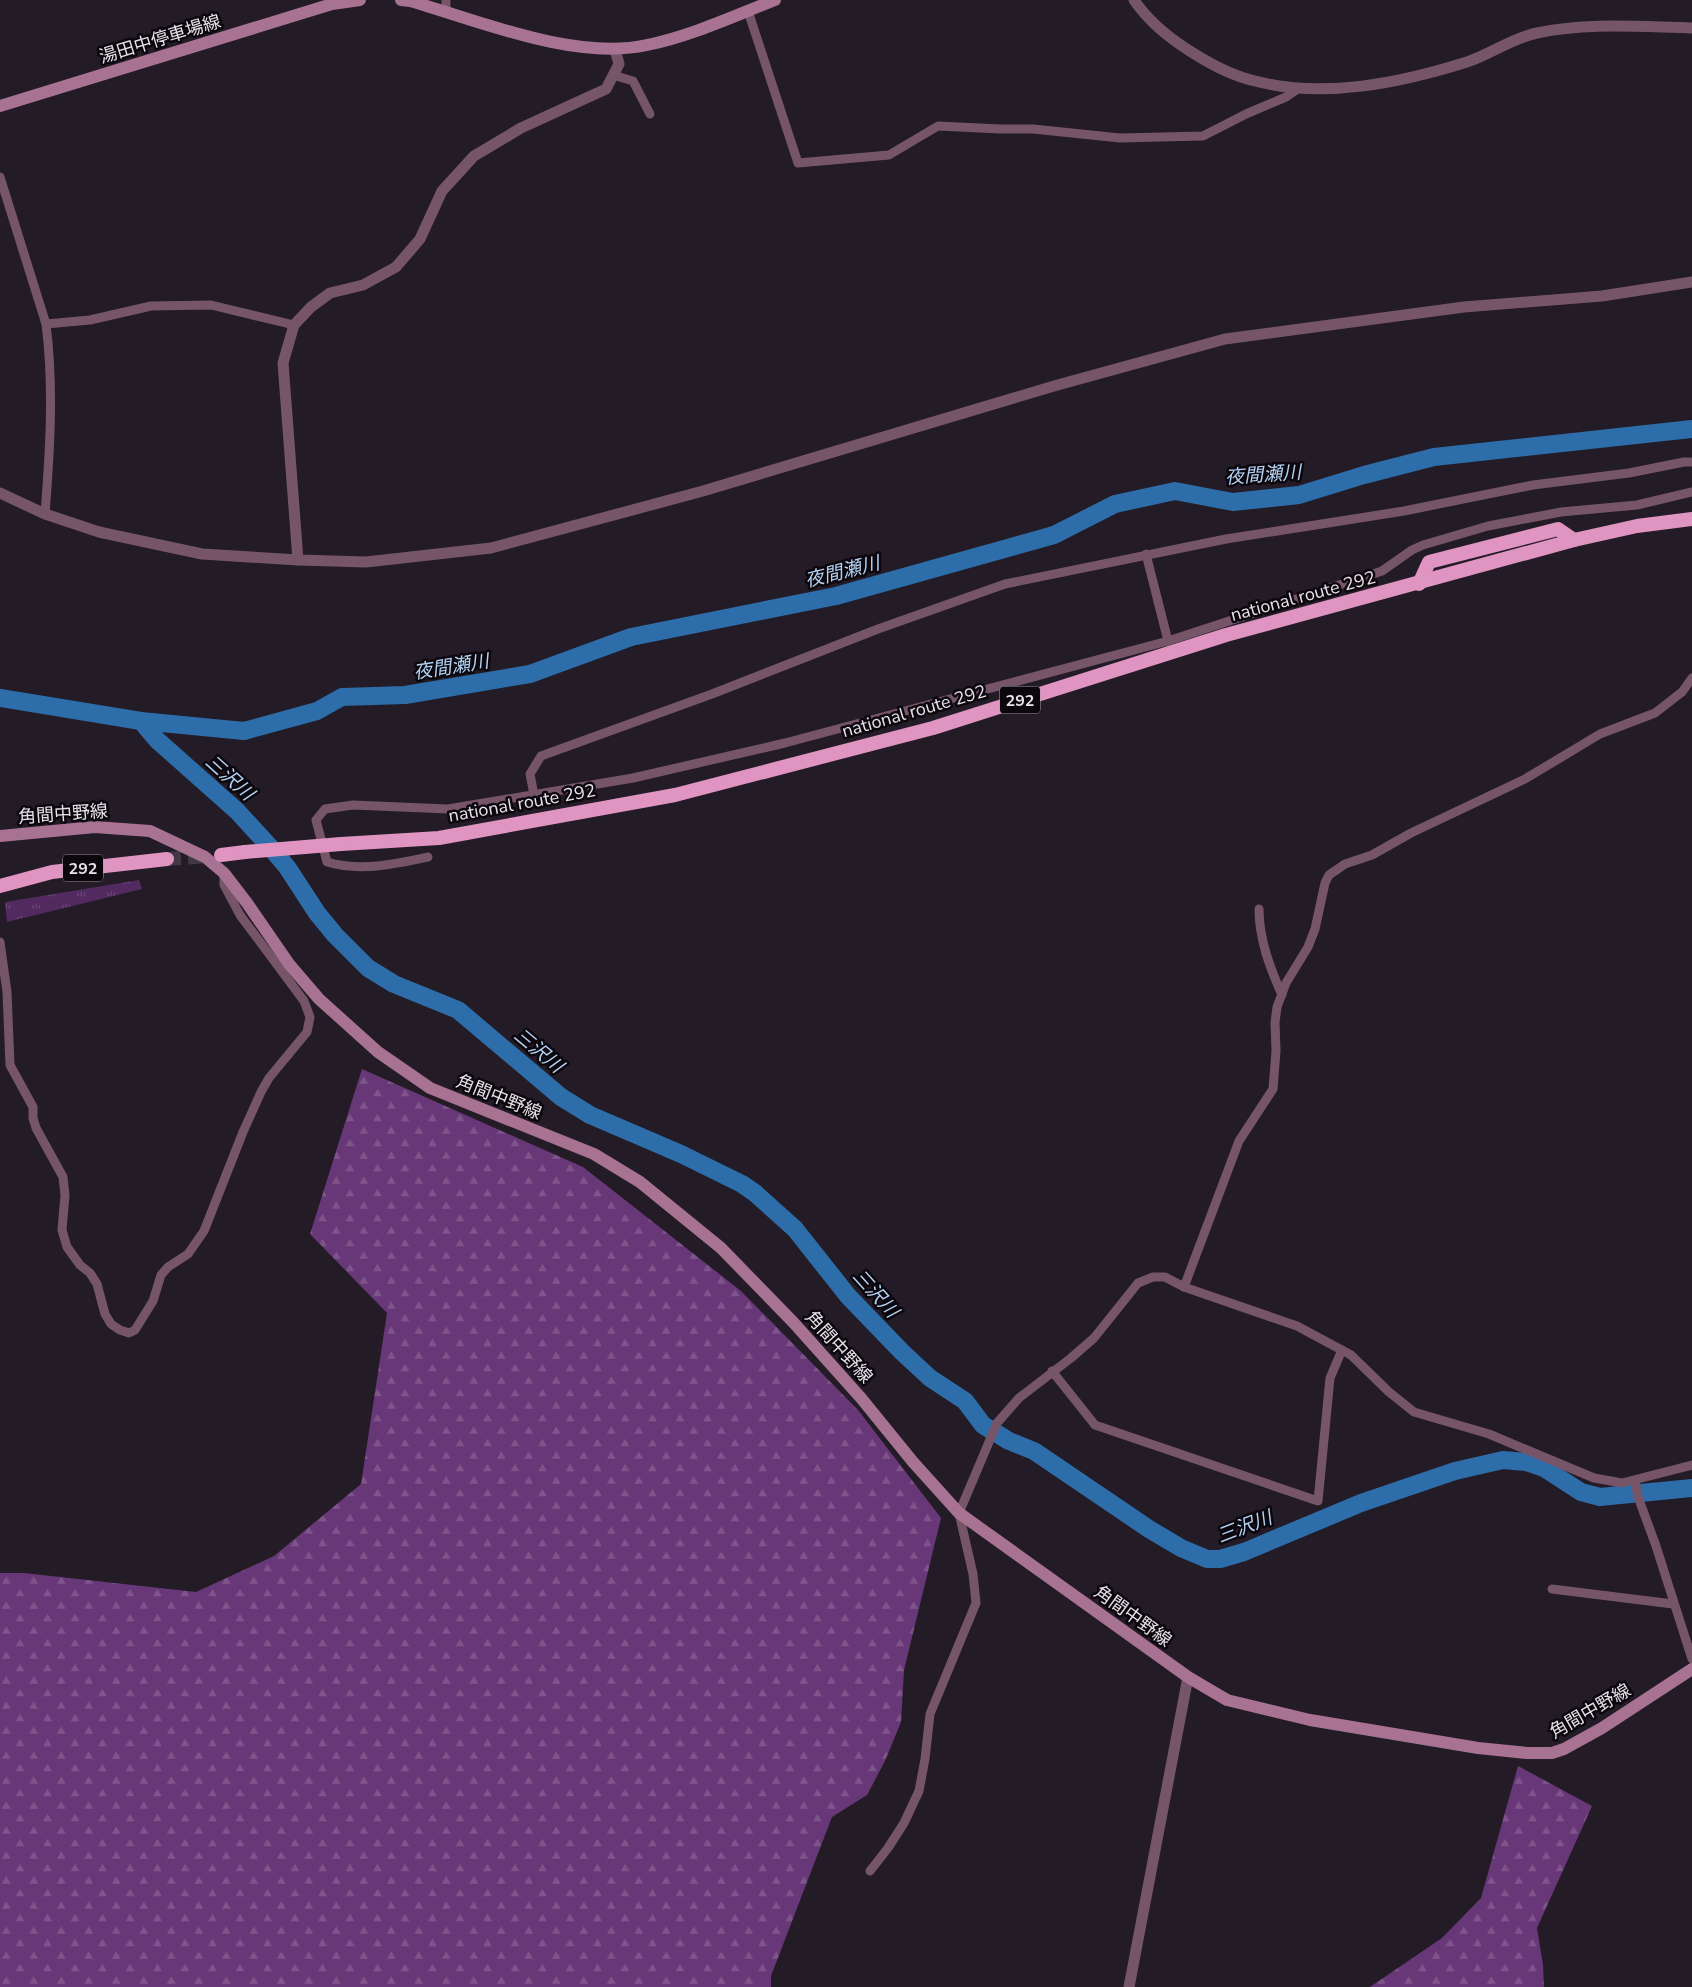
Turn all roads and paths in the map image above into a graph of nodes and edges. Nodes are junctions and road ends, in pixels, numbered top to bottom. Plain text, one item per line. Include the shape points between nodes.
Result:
1 (360, 0) edge
2 (402, 0) edge
3 (776, 0) edge
4 (1134, 0) edge
5 (446, 6) edge
6 (748, 11) junction
7 (1692, 28) edge
8 (615, 49) junction
9 (613, 75) junction
10 (1299, 88) junction
11 (0, 106) edge
12 (650, 114) dead end
13 (0, 177) edge
14 (1692, 282) edge
15 (46, 324) junction
16 (294, 324) junction
17 (1692, 462) edge
18 (1692, 492) edge
19 (0, 493) edge
20 (45, 514) junction
21 (1692, 519) edge
22 (1146, 554) junction
23 (298, 560) junction
24 (1168, 640) junction
25 (1692, 678) edge
26 (534, 795) junction
27 (0, 836) edge
28 (221, 855) tunnel mouth
29 (428, 857) dead end
30 (167, 859) tunnel mouth
31 (224, 873) junction
32 (0, 886) edge
33 (1260, 909) dead end
34 (0, 942) edge
35 (1282, 995) junction
36 (1184, 1286) junction
37 (1342, 1350) junction
38 (1052, 1371) junction
39 (1692, 1465) edge
40 (1635, 1483) junction
41 (959, 1513) junction
42 (1552, 1589) dead end
43 (1673, 1604) junction
44 (1692, 1659) edge
45 (1692, 1669) edge
46 (1188, 1677) junction
47 (870, 1871) dead end
48 (1129, 1987) edge

1 - 11 main road, 湯田中停車場線 via 332,4
2 - 5 main road
3 - 6 main road
4 - 10 street via 1162,32 1205,61 1255,81
5 - 8 main road via 517,32 578,47
6 - 8 main road via 646,46
6 - 10 street via 798,162 889,155 938,126 1034,128 1120,138 1203,136 1286,98
7 - 10 street via 1627,26 1534,33 1469,61 1400,80 1330,89
8 - 9 street via 619,64
9 - 12 street via 633,81
9 - 16 street via 606,88 521,128 474,156 442,191 420,239 396,267 363,285 330,293
13 - 15 street
14 - 23 street via 1602,296 1464,307 1225,339 1054,386 703,491 491,548 366,562
15 - 16 street via 90,320 151,306 211,305
15 - 20 street via 50,357 51,436
16 - 23 street via 283,363
17 - 22 street via 1533,485 1404,511
18 - 24 street via 1637,505 1561,512 1488,526 1423,545 1382,571
19 - 20 street
20 - 23 street via 99,532 202,554
21 - 28 highway, national route 292 / 292, bridge via 1637,526 1574,540 1226,636 933,728 674,795 439,838
22 - 24 street
22 - 26 street via 1005,584 878,628 712,694 541,756 530,774
24 - 26 street via 785,743 633,778
25 - 35 street via 1682,692 1655,713 1600,734 1525,779 1372,855 1345,864 1329,875 1308,947
26 - 29 street via 448,809 352,806 325,809 316,820 328,862 343,867 394,864
27 - 31 main road, 角間中野線 via 95,827 150,831 205,857
30 - 32 highway, 292 via 52,872
31 - 34 street via 224,885 240,914 304,1001 310,1017 309,1025 261,1092 204,1231 188,1254 161,1275 153,1301 135,1330 129,1333 111,1324 97,1284 67,1247 62,1230 63,1177 36,1128 33,1107 10,1065 7,992
31 - 41 main road, 角間中野線 via 319,1000 378,1052 430,1088 594,1154 640,1182 721,1248 793,1322
33 - 35 street via 1259,924 1264,947
35 - 36 street via 1275,1022 1272,1089 1239,1141
36 - 37 street via 1297,1326
36 - 38 street via 1165,1277 1153,1277 1138,1283 1094,1338
37 - 38 street via 1330,1378 1318,1501 1095,1425
37 - 40 street via 1414,1412 1488,1434 1594,1478
38 - 41 street via 1001,1417
39 - 40 street
40 - 43 street
41 - 46 main road, 角間中野線
41 - 47 street via 976,1603 930,1714 919,1791 904,1823
42 - 43 street
43 - 44 street
45 - 46 main road, 角間中野線 via 1602,1728 1552,1753 1478,1748 1310,1720 1227,1700
46 - 48 street

